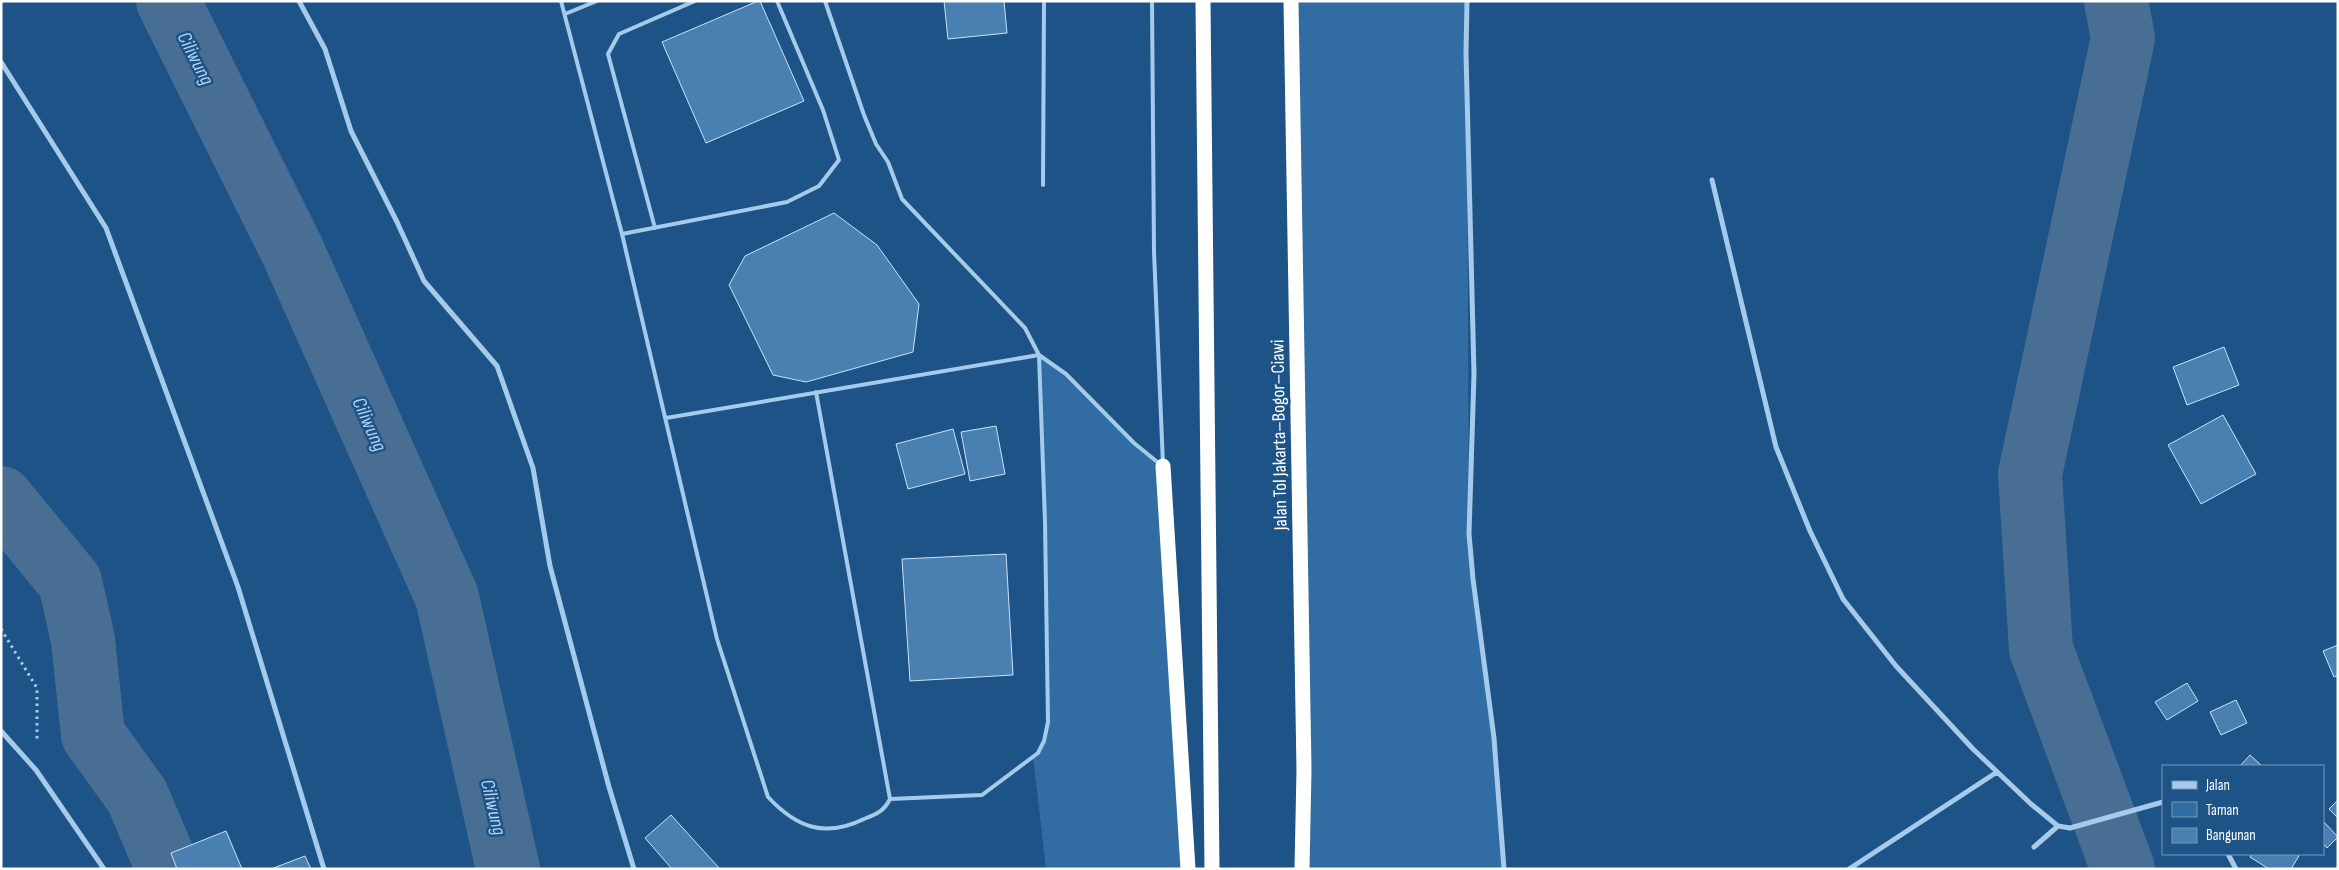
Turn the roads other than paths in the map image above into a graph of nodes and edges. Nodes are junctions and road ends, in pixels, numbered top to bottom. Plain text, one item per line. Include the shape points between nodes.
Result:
1 (298, 1) edge
2 (561, 1) edge
3 (597, 1) edge
4 (695, 1) edge
5 (777, 1) edge
6 (825, 1) edge
7 (1044, 1) edge
8 (1152, 1) edge
9 (1203, 1) edge
10 (1291, 1) edge
11 (1467, 1) edge
12 (565, 14) junction
13 (1, 62) edge
14 (1712, 180) dead end
15 (1043, 185) dead end
16 (655, 228) junction
17 (622, 234) junction
18 (1039, 355) junction
19 (816, 392) junction
20 (666, 418) junction
21 (1163, 466) junction
22 (1, 731) edge
23 (1997, 772) junction
24 (890, 799) junction
25 (2161, 802) edge
26 (2058, 826) junction
27 (2034, 847) dead end
28 (2229, 855) edge
29 (104, 869) edge
30 (324, 869) edge
31 (634, 869) edge
32 (1188, 869) edge
33 (1212, 869) edge
34 (1302, 869) edge
35 (1504, 869) edge
36 (1849, 869) edge
37 (2236, 869) edge

1 - 31 street via 325,49 351,131 424,281 497,366 533,468 550,566
2 - 12 lane
3 - 12 lane
4 - 16 lane via 620,34 608,54
5 - 16 lane via 823,110 839,160 819,186 787,202
6 - 18 lane via 864,115 902,199 1025,328
7 - 15 lane
8 - 21 lane via 1154,252
9 - 33 highway
10 - 34 highway, Jalan Tol Jakarta–Bogor–Ciawi via 1304,770
11 - 35 street via 1474,374 1469,534 1494,738
12 - 17 lane
13 - 30 street via 106,228 238,587
14 - 23 street via 1776,447 1810,531 1843,599 1896,666
16 - 17 lane
17 - 20 lane
18 - 19 lane
18 - 21 lane via 1066,374 1134,443
18 - 24 lane via 1048,722 1044,741 1038,753 982,794
19 - 20 lane
19 - 24 lane
20 - 24 lane via 718,640 768,797 802,824 822,829 846,828 884,810
21 - 32 highway
22 - 29 street via 36,770
23 - 26 street
23 - 36 street
25 - 26 street via 2070,828
26 - 27 street
28 - 37 street

